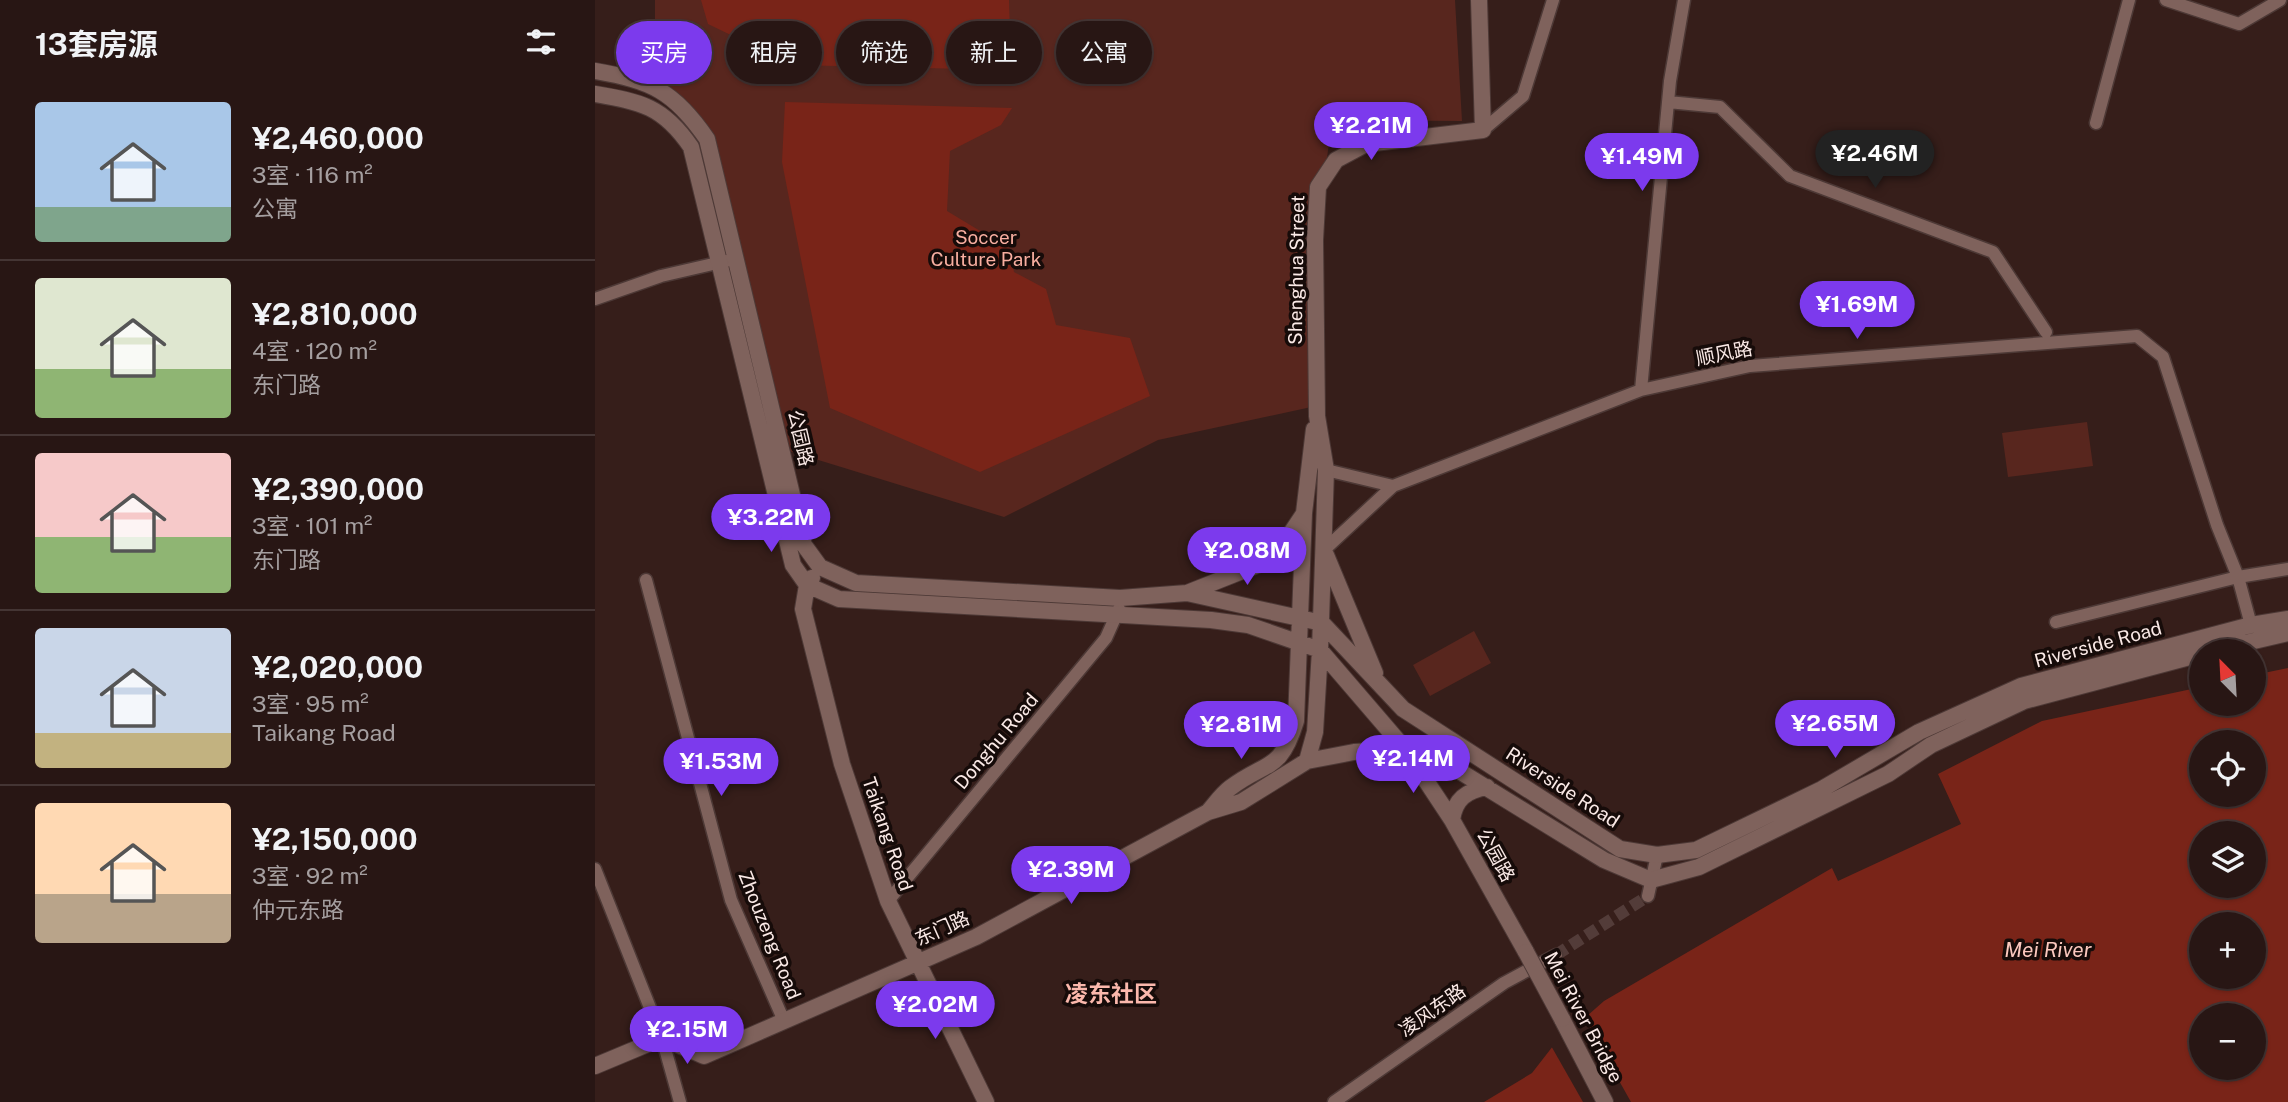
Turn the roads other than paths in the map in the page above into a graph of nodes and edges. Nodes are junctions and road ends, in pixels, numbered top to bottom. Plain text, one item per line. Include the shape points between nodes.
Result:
1 (1479, 0) edge
2 (1553, 0) edge
3 (1683, 0) edge
4 (2129, 0) edge
5 (2166, 0) edge
6 (2280, 0) edge
7 (595, 71) edge
8 (595, 94) edge
9 (1668, 102) junction
10 (2096, 123) dead end
11 (1483, 130) junction
12 (738, 258) junction
13 (595, 299) edge
14 (2046, 332) dead end
15 (1641, 390) junction
16 (1317, 416) junction
17 (1326, 470) junction
18 (1393, 486) junction
19 (1304, 513) junction
20 (1324, 550) junction
21 (820, 567) junction
22 (2288, 569) edge
23 (2238, 577) junction
24 (646, 580) dead end
25 (807, 585) junction
26 (1187, 593) junction
27 (1119, 605) junction
28 (1300, 618) junction
29 (2288, 619) edge
30 (2056, 622) dead end
31 (1322, 623) junction
32 (2251, 625) junction
33 (2288, 634) edge
34 (2265, 639) edge
35 (1299, 643) junction
36 (1320, 650) junction
37 (2189, 657) edge
38 (1378, 682) junction
39 (1405, 749) junction
40 (1307, 761) junction
41 (1487, 787) junction
42 (1208, 812) junction
43 (1452, 820) junction
44 (1657, 855) junction
45 (595, 869) edge
46 (1650, 888) junction
47 (888, 901) junction
48 (1526, 952) joint
49 (1556, 955) tunnel mouth
50 (916, 963) junction
51 (784, 1021) junction
52 (662, 1038) junction
53 (595, 1066) edge
54 (680, 1102) edge
55 (986, 1102) edge
56 (1334, 1102) edge
57 (1605, 1102) edge

1 - 11 main road
2 - 11 street via 1523,96
3 - 9 street
4 - 10 street
5 - 6 street via 2239,24
7 - 12 main road, 公园路 via 651,83 687,109 707,139
8 - 25 main road, 公园路 via 644,103 676,125 691,147 793,565
9 - 14 street via 1720,107 1790,176 1993,252
9 - 15 street
11 - 16 main road, Shenghua Street via 1366,144 1336,160 1318,187
12 - 13 street via 661,276
12 - 21 main road, 公园路 via 804,545
15 - 18 street, 顺风路
15 - 23 street, 顺风路 via 1750,366 2137,337 2163,357
16 - 17 main road, Shenghua Street
16 - 19 main road, Shenghua Street
17 - 18 street
17 - 20 main road, Shenghua Street
18 - 20 street, 顺风路
19 - 26 main road via 1289,536 1260,564
19 - 28 main road, Shenghua Street
20 - 31 main road, Shenghua Street
20 - 38 main road
21 - 25 main road
21 - 27 main road via 856,583
22 - 23 street
23 - 30 street
23 - 32 street, 顺风路
24 - 51 street, Zhouzeng Road via 731,900
25 - 27 main road via 839,599
25 - 47 main road, Taikang Road via 803,609 842,764
26 - 27 main road
26 - 28 main road
27 - 35 main road via 1248,625
27 - 47 street, Donghu Road via 1106,638
28 - 31 main road
28 - 35 main road, Shenghua Street
29 - 32 main road, Riverside Road
31 - 36 main road, Shenghua Street
31 - 38 main road, Riverside Road
32 - 44 main road, Riverside Road via 2021,686 1919,732 1822,789 1696,850
33 - 34 main road
35 - 36 main road
35 - 42 main road, 东门路 via 1296,721 1288,746 1276,763 1229,788
36 - 39 main road, 公园路
36 - 40 main road via 1315,732
37 - 46 main road, Riverside Road via 2024,701 1931,745 1888,774
38 - 44 main road, Riverside Road via 1403,709 1620,849
39 - 40 main road
39 - 41 main road, Riverside Road via 1443,761
39 - 43 main road, 公园路
40 - 42 main road, 东门路 via 1241,802
41 - 43 main road via 1462,796 1454,806
41 - 46 main road, Riverside Road
42 - 50 main road, 东门路 via 976,937
43 - 48 main road, 公园路
44 - 46 street
45 - 52 street
47 - 50 main road, Taikang Road
48 - 57 main road, Mei River Bridge, bridge
49 - 56 street, 凌风东路 via 1504,983
50 - 51 main road, 东门路
50 - 55 main road, Taikang Road
51 - 52 main road, 东门路 via 703,1056
52 - 53 main road
52 - 54 street

